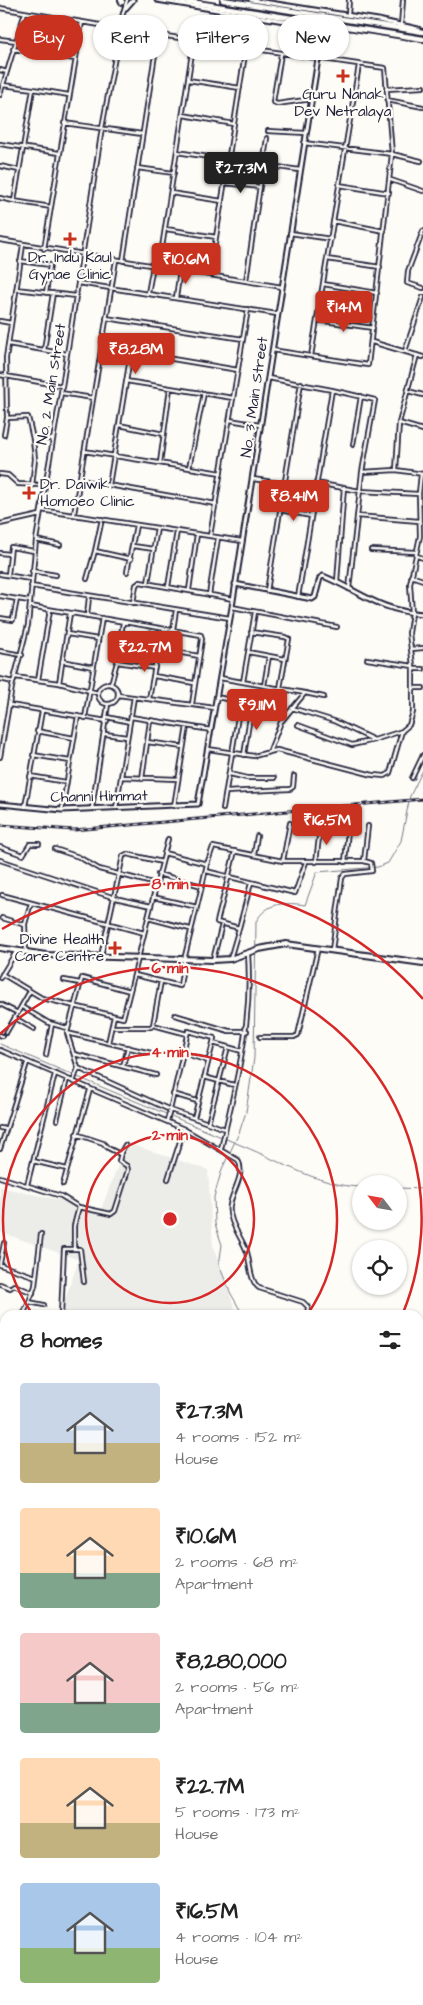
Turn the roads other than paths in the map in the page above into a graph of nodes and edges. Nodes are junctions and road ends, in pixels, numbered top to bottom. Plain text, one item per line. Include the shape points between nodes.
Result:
1 (123, 0) edge
2 (132, 0) edge
3 (157, 0) edge
4 (178, 0) edge
5 (223, 0) edge
6 (251, 0) edge
7 (284, 0) edge
8 (349, 0) edge
9 (403, 0) edge
10 (284, 5) junction
11 (0, 8) edge
12 (126, 8) junction
13 (25, 12) junction
14 (123, 13) joint
15 (24, 15) edge
16 (41, 15) edge
17 (348, 15) joint
18 (349, 15) edge
19 (278, 16) edge
20 (278, 20) edge
21 (401, 25) junction
22 (349, 27) edge
23 (423, 31) edge
24 (0, 39) edge
25 (423, 39) edge
26 (15, 41) edge
27 (15, 44) edge
28 (13, 49) joint
29 (75, 60) edge
30 (114, 60) edge
31 (154, 60) edge
32 (191, 60) edge
33 (244, 60) edge
34 (280, 60) edge
35 (318, 60) edge
36 (324, 60) edge
37 (359, 66) junction
38 (0, 70) edge
39 (7, 72) junction
40 (188, 80) junction
41 (3, 85) junction
42 (423, 87) edge
43 (240, 88) junction
44 (33, 89) junction
45 (386, 89) junction
46 (0, 95) edge
47 (69, 95) junction
48 (312, 99) junction
49 (387, 100) junction
50 (423, 107) edge
51 (183, 116) junction
52 (64, 123) junction
53 (234, 124) junction
54 (102, 128) junction
55 (268, 132) dead end
56 (306, 133) junction
57 (143, 134) junction
58 (267, 138) dead end
59 (304, 143) junction
60 (0, 144) edge
61 (23, 148) junction
62 (345, 148) junction
63 (177, 152) junction
64 (59, 153) junction
65 (392, 154) junction
66 (228, 160) junction
67 (421, 161) dead end
68 (263, 165) junction
69 (0, 166) edge
70 (137, 168) junction
71 (19, 170) junction
72 (300, 170) junction
73 (174, 173) junction
74 (391, 180) junction
75 (225, 183) junction
76 (339, 185) junction
77 (260, 188) junction
78 (423, 191) edge
79 (171, 193) junction
80 (389, 193) junction
81 (0, 198) edge
82 (14, 201) junction
83 (222, 201) junction
84 (51, 207) junction
85 (333, 222) junction
86 (165, 228) junction
87 (384, 231) junction
88 (423, 231) edge
89 (290, 233) junction
90 (216, 237) junction
91 (330, 239) junction
92 (0, 240) edge
93 (23, 245) junction
94 (44, 249) junction
95 (81, 254) junction
96 (327, 259) junction
97 (116, 260) junction
98 (20, 261) junction
99 (123, 261) junction
100 (153, 266) junction
101 (159, 267) junction
102 (380, 267) junction
103 (180, 270) junction
104 (210, 275) junction
105 (246, 281) junction
106 (78, 283) junction
107 (323, 284) junction
108 (282, 287) junction
109 (112, 288) junction
110 (423, 288) edge
111 (16, 289) junction
112 (46, 292) junction
113 (52, 293) junction
114 (148, 293) junction
115 (377, 293) junction
116 (76, 296) junction
117 (423, 297) edge
118 (176, 298) junction
119 (248, 309) junction
120 (277, 314) junction
121 (106, 318) junction
122 (317, 320) junction
123 (0, 321) edge
124 (11, 323) junction
125 (373, 329) junction
126 (243, 338) junction
127 (372, 342) junction
128 (8, 344) junction
129 (102, 348) junction
130 (44, 350) junction
131 (272, 350) junction
132 (404, 351) junction
133 (131, 352) junction
134 (67, 354) junction
135 (417, 355) junction
136 (312, 356) junction
137 (0, 357) edge
138 (423, 357) edge
139 (6, 358) junction
140 (238, 370) junction
141 (0, 375) edge
142 (5, 376) junction
143 (268, 378) junction
144 (126, 381) junction
145 (301, 384) junction
146 (62, 386) junction
147 (170, 388) junction
148 (332, 390) junction
149 (408, 391) junction
150 (61, 393) junction
151 (204, 393) junction
152 (361, 396) junction
153 (423, 396) edge
154 (93, 398) junction
155 (233, 398) junction
156 (7, 418) junction
157 (230, 420) junction
158 (400, 423) junction
159 (119, 425) junction
160 (261, 425) junction
161 (423, 430) edge
162 (164, 434) junction
163 (4, 435) dead end
164 (53, 439) junction
165 (33, 440) junction
166 (352, 445) dead end
167 (84, 451) junction
168 (114, 456) junction
169 (160, 463) junction
170 (189, 468) junction
171 (396, 470) junction
172 (362, 472) junction
173 (221, 473) junction
174 (0, 474) edge
175 (422, 474) edge
176 (253, 479) junction
177 (80, 480) junction
178 (316, 483) junction
179 (285, 484) junction
180 (45, 485) junction
181 (109, 485) junction
182 (32, 486) junction
183 (344, 488) junction
184 (360, 491) junction
185 (419, 494) junction
186 (216, 504) junction
187 (41, 510) junction
188 (280, 510) junction
189 (74, 514) junction
190 (40, 515) junction
191 (310, 516) junction
192 (357, 516) junction
193 (102, 519) junction
194 (419, 521) junction
195 (0, 524) edge
196 (136, 525) junction
197 (158, 528) junction
198 (177, 531) junction
199 (197, 534) junction
200 (210, 536) junction
201 (218, 538) junction
202 (36, 540) junction
203 (242, 541) junction
204 (60, 545) dead end
205 (133, 546) junction
206 (154, 550) junction
207 (371, 550) dead end
208 (34, 551) junction
209 (95, 551) junction
210 (0, 553) edge
211 (10, 554) junction
212 (416, 554) junction
213 (423, 558) edge
214 (131, 559) junction
215 (32, 571) junction
216 (127, 572) dead end
217 (0, 574) edge
218 (8, 575) junction
219 (56, 575) dead end
220 (411, 576) junction
221 (31, 579) junction
222 (87, 579) dead end
223 (423, 580) edge
224 (337, 582) junction
225 (148, 584) junction
226 (235, 584) junction
227 (31, 586) junction
228 (168, 587) junction
229 (349, 589) junction
230 (189, 590) junction
231 (268, 591) junction
232 (209, 595) junction
233 (0, 596) edge
234 (89, 597) junction
235 (298, 597) junction
236 (17, 599) junction
237 (233, 599) junction
238 (31, 601) junction
239 (133, 603) junction
240 (30, 606) junction
241 (232, 607) junction
242 (50, 610) junction
243 (176, 610) junction
244 (255, 612) junction
245 (70, 613) junction
246 (412, 613) junction
247 (423, 614) edge
248 (87, 616) junction
249 (102, 618) junction
250 (230, 618) junction
251 (0, 619) edge
252 (124, 622) junction
253 (337, 627) dead end
254 (173, 630) junction
255 (251, 632) junction
256 (67, 634) junction
257 (98, 639) junction
258 (120, 642) junction
259 (423, 648) edge
260 (411, 649) junction
261 (158, 650) junction
262 (0, 652) edge
263 (248, 652) junction
264 (22, 655) junction
265 (199, 656) junction
266 (269, 656) junction
267 (285, 658) junction
268 (367, 659) dead end
269 (62, 661) junction
270 (117, 662) junction
271 (93, 667) junction
272 (413, 667) junction
273 (155, 668) junction
274 (423, 669) edge
275 (154, 676) junction
276 (15, 677) junction
277 (218, 678) junction
278 (0, 679) edge
279 (38, 680) junction
280 (13, 682) junction
281 (243, 682) junction
282 (59, 683) junction
283 (194, 683) junction
284 (111, 684) junction
285 (264, 686) junction
286 (413, 688) junction
287 (423, 688) edge
288 (90, 689) junction
289 (280, 689) junction
290 (98, 693) junction
291 (305, 693) junction
292 (118, 695) junction
293 (134, 697) junction
294 (216, 697) junction
295 (324, 697) dead end
296 (149, 699) junction
297 (108, 704) junction
298 (192, 704) junction
299 (252, 704) dead end
300 (10, 705) junction
301 (214, 708) junction
302 (292, 708) junction
303 (42, 711) junction
304 (78, 716) junction
305 (107, 717) junction
306 (85, 718) junction
307 (131, 718) junction
308 (107, 721) junction
309 (150, 721) junction
310 (130, 722) junction
311 (298, 725) dead end
312 (187, 726) junction
313 (211, 730) junction
314 (37, 731) junction
315 (402, 731) junction
316 (105, 734) junction
317 (127, 737) junction
318 (74, 738) junction
319 (374, 740) junction
320 (147, 742) junction
321 (183, 747) junction
322 (208, 749) junction
323 (270, 750) junction
324 (1, 752) edge
325 (231, 753) junction
326 (33, 755) junction
327 (244, 755) junction
328 (423, 755) edge
329 (0, 757) edge
330 (70, 761) junction
331 (230, 774) junction
332 (30, 776) junction
333 (294, 776) dead end
334 (121, 777) junction
335 (142, 778) junction
336 (274, 778) dead end
337 (412, 778) dead end
338 (178, 780) junction
339 (66, 782) junction
340 (226, 792) junction
341 (0, 804) edge
342 (198, 804) joint
343 (174, 806) junction
344 (25, 807) junction
345 (116, 808) junction
346 (223, 809) dead end
347 (62, 810) junction
348 (92, 810) junction
349 (290, 823) dead end
350 (368, 826) dead end
351 (320, 829) dead end
352 (348, 830) dead end
353 (257, 836) dead end
354 (168, 838) dead end
355 (39, 844) dead end
356 (0, 846) edge
357 (55, 849) dead end
358 (235, 851) junction
359 (164, 853) junction
360 (254, 856) junction
361 (0, 860) edge
362 (283, 861) junction
363 (364, 861) junction
364 (162, 862) junction
365 (306, 862) junction
366 (316, 862) junction
367 (345, 862) junction
368 (208, 864) junction
369 (206, 871) junction
370 (120, 874) junction
371 (158, 874) junction
372 (228, 877) junction
373 (251, 883) junction
374 (156, 884) junction
375 (202, 886) junction
376 (2, 896) dead end
377 (153, 897) junction
378 (115, 898) junction
379 (31, 903) junction
380 (151, 906) junction
381 (197, 907) junction
382 (2, 918) dead end
383 (148, 918) junction
384 (222, 924) junction
385 (25, 925) junction
386 (109, 925) junction
387 (239, 928) junction
388 (191, 929) junction
389 (144, 933) junction
390 (0, 948) edge
391 (318, 948) junction
392 (332, 950) junction
393 (16, 952) junction
394 (26, 953) junction
395 (248, 954) junction
396 (101, 956) junction
397 (138, 958) junction
398 (230, 959) junction
399 (184, 960) junction
400 (213, 960) junction
401 (423, 963) edge
402 (134, 975) junction
403 (1, 976) edge
404 (64, 980) dead end
405 (162, 982) junction
406 (80, 983) junction
407 (30, 991) junction
408 (130, 991) junction
409 (0, 1004) edge
410 (22, 1006) junction
411 (74, 1006) junction
412 (18, 1013) junction
413 (175, 1015) dead end
414 (114, 1016) junction
415 (15, 1018) junction
416 (52, 1024) junction
417 (153, 1025) junction
418 (113, 1027) junction
419 (34, 1028) dead end
420 (68, 1028) junction
421 (247, 1030) junction
422 (6, 1032) dead end
423 (67, 1033) junction
424 (187, 1034) junction
425 (260, 1037) dead end
426 (108, 1043) junction
427 (214, 1043) junction
428 (228, 1047) junction
429 (128, 1048) junction
430 (0, 1050) edge
431 (242, 1051) junction
432 (151, 1053) dead end
433 (182, 1053) junction
434 (74, 1054) junction
435 (46, 1056) dead end
436 (208, 1061) junction
437 (27, 1063) junction
438 (123, 1066) junction
439 (78, 1068) junction
440 (55, 1074) junction
441 (156, 1075) dead end
442 (204, 1077) junction
443 (67, 1079) junction
444 (218, 1081) junction
445 (74, 1082) junction
446 (234, 1085) junction
447 (90, 1090) junction
448 (173, 1094) junction
449 (198, 1101) junction
450 (169, 1112) junction
451 (194, 1118) junction
452 (57, 1120) dead end
453 (166, 1121) junction
454 (208, 1123) junction
455 (0, 1128) edge
456 (6, 1129) junction
457 (184, 1129) junction
458 (225, 1129) junction
459 (76, 1134) junction
460 (125, 1145) dead end
461 (0, 1149) edge
462 (221, 1149) junction
463 (122, 1153) junction
464 (33, 1161) junction
465 (67, 1169) junction
466 (0, 1177) edge
467 (168, 1179) dead end
468 (63, 1184) dead end
469 (27, 1185) junction
470 (79, 1206) junction
471 (42, 1234) dead end
472 (4, 1243) dead end
473 (74, 1248) junction
474 (0, 1264) edge
475 (36, 1278) junction
476 (84, 1282) dead end
477 (0, 1284) edge
478 (33, 1294) junction
479 (29, 1302) junction
480 (44, 1305) dead end
481 (25, 1310) edge
482 (61, 1310) edge
483 (308, 1310) edge

1 - 12 street, No. 2 Main Street
1 - 14 street, No. 2 Main Street
2 - 12 street
3 - 20 street
4 - 19 highway
5 - 23 highway
6 - 10 street
7 - 10 street
8 - 17 street
9 - 21 street
10 - 17 street
11 - 13 street
12 - 14 street, No. 2 Main Street
13 - 15 street
13 - 16 street
18 - 21 street
21 - 23 street
22 - 25 highway
24 - 26 street
27 - 28 street
28 - 39 street
29 - 47 street
30 - 54 street, No. 2 Main Street
31 - 57 street
32 - 40 street
33 - 43 street
34 - 48 street via 275,104
35 - 48 street, No. 3 Main Street
36 - 37 street
37 - 45 street via 385,68
37 - 62 street
38 - 39 street
39 - 41 street
40 - 43 street
40 - 51 street
41 - 44 street
41 - 46 street
42 - 45 street
43 - 53 street
44 - 47 street
44 - 61 street
45 - 49 street
47 - 52 street
48 - 56 street, No. 3 Main Street
49 - 50 street
49 - 65 street
51 - 53 street
51 - 63 street
52 - 54 street
52 - 64 street
53 - 66 street
54 - 57 street
54 - 95 street, No. 2 Main Street
55 - 56 street
56 - 59 street, No. 3 Main Street
57 - 70 street
58 - 68 street
59 - 62 street
59 - 72 street, No. 3 Main Street
60 - 61 street
61 - 64 street
61 - 71 street
62 - 65 street
62 - 76 street
63 - 66 street
63 - 73 street
64 - 84 street
65 - 67 street
65 - 74 street
66 - 75 street
68 - 72 street
68 - 77 street
69 - 71 street
70 - 73 street
70 - 99 street
71 - 82 street
72 - 89 street, No. 3 Main Street
73 - 79 street
74 - 78 street
74 - 80 street
75 - 77 street
75 - 83 street
76 - 80 street
76 - 85 street
77 - 105 street
79 - 83 street
79 - 86 street
80 - 87 street
81 - 82 street
82 - 84 street
83 - 90 street
84 - 94 street
85 - 87 street
85 - 91 street
86 - 90 street
86 - 101 street
87 - 102 street
88 - 110 street via 408,271 408,283
89 - 91 street
89 - 108 street, No. 3 Main Street
90 - 104 street
91 - 96 street
92 - 93 street
93 - 94 street
93 - 98 street
94 - 95 street
95 - 97 street
95 - 106 street, No. 2 Main Street
96 - 102 street
96 - 107 street
97 - 99 street
97 - 109 street
98 - 111 street
98 - 112 street via 50,265
99 - 100 street
100 - 101 street
100 - 114 street
101 - 103 street
102 - 115 street
103 - 104 street
103 - 118 street
104 - 105 street
105 - 108 street
106 - 109 street
106 - 116 street, No. 2 Main Street
107 - 115 street
107 - 122 street
108 - 120 street, No. 3 Main Street
109 - 114 street
109 - 121 street
111 - 112 street
111 - 124 street
112 - 113 street
113 - 116 street
113 - 130 street
114 - 118 street
115 - 125 street
116 - 134 street, No. 2 Main Street
117 - 132 street
118 - 119 street
119 - 120 street
119 - 126 street
120 - 131 street, No. 3 Main Street
121 - 126 street
121 - 129 street
122 - 125 street
122 - 136 street
123 - 124 street
124 - 128 street
125 - 127 street
126 - 140 street
127 - 132 street
127 - 136 street via 368,365
128 - 130 street
128 - 139 street
129 - 133 street
129 - 154 street
130 - 134 street
131 - 136 street
131 - 143 street, No. 3 Main Street
132 - 135 street
133 - 140 street
133 - 144 street
134 - 146 street, No. 2 Main Street
135 - 138 street
135 - 149 street
137 - 139 street
139 - 142 street
140 - 155 street
141 - 142 street
142 - 146 street
142 - 156 street
143 - 145 street
143 - 160 street, No. 3 Main Street
144 - 147 street
144 - 159 street
145 - 148 street
145 - 179 street
146 - 150 street, No. 2 Main Street
147 - 151 street
147 - 162 street
148 - 152 street
148 - 178 street
149 - 153 street
149 - 158 street
150 - 154 street
150 - 164 street, No. 2 Main Street
151 - 155 street
151 - 170 street
152 - 166 street
152 - 172 street via 375,400
154 - 167 street
155 - 157 street
156 - 163 street
156 - 165 street via 28,416
157 - 160 street
157 - 173 street
158 - 161 street
158 - 171 street
159 - 162 street
159 - 168 street
160 - 176 street, No. 3 Main Street
162 - 169 street
164 - 165 street
164 - 180 street, No. 2 Main Street
165 - 182 street
167 - 168 street
167 - 177 street
168 - 169 street
168 - 181 street
169 - 170 street
170 - 173 street
171 - 172 street
171 - 175 street
172 - 184 street
173 - 186 street
174 - 182 street via 8,475 16,484
175 - 185 street
176 - 179 street
176 - 203 street, No. 3 Main Street
177 - 181 street
177 - 189 street
178 - 183 street
178 - 191 street
179 - 188 street
180 - 182 street
180 - 187 street, No. 2 Main Street
181 - 186 street
183 - 184 street
183 - 224 street
184 - 185 street
184 - 192 street
185 - 194 street
186 - 200 street
187 - 189 street
187 - 190 street, No. 2 Main Street
188 - 191 street
188 - 231 street
189 - 193 street
190 - 195 street
190 - 202 street, No. 2 Main Street
191 - 235 street
192 - 194 street
192 - 229 street
193 - 196 street
193 - 209 street
194 - 212 street
196 - 197 street
196 - 205 street
197 - 198 street
197 - 206 street
198 - 199 street
198 - 228 street
199 - 200 street
199 - 230 street
200 - 201 street
201 - 203 street
201 - 232 street
202 - 204 street
202 - 208 street, No. 2 Main Street
203 - 226 street, No. 3 Main Street
205 - 206 street
205 - 214 street
206 - 225 street
207 - 212 street
208 - 211 street via 11,547
208 - 215 street, No. 2 Main Street
209 - 214 street
209 - 222 street
210 - 211 street
211 - 218 street
212 - 213 street
212 - 220 street
214 - 216 street
215 - 219 street
215 - 221 street, No. 2 Main Street
217 - 218 street
218 - 221 street
220 - 223 street
220 - 246 street
221 - 227 street, No. 2 Main Street
224 - 229 street
224 - 235 street via 322,576 314,598
225 - 228 street
225 - 239 street via 140,582 136,585
226 - 231 street
226 - 237 street, No. 3 Main Street
227 - 234 street
227 - 238 street, No. 2 Main Street
228 - 230 street
229 - 246 street via 382,606
230 - 232 street
231 - 235 street
232 - 237 street
233 - 236 street
234 - 239 street
234 - 248 street
236 - 238 street
236 - 251 street via 13,620
237 - 241 street, No. 3 Main Street
238 - 240 street, No. 2 Main Street
239 - 243 street
240 - 242 street
240 - 264 street, No. 2 Main Street
241 - 244 street
241 - 250 street, No. 3 Main Street
242 - 245 street
242 - 279 street
243 - 250 street
243 - 254 street
244 - 253 street
244 - 255 street
245 - 248 street
245 - 256 street
246 - 247 street
246 - 260 street
248 - 249 street
249 - 252 street
249 - 257 street
250 - 277 street, No. 3 Main Street
252 - 254 street
252 - 258 street
254 - 265 street via 201,634
255 - 263 street
255 - 267 street via 287,637
256 - 257 street
256 - 269 street
257 - 271 street
258 - 261 street
258 - 270 street
259 - 260 street
260 - 272 street
261 - 265 street
261 - 273 street
262 - 264 street
263 - 266 street
263 - 281 street
264 - 276 street, No. 2 Main Street
265 - 283 street
266 - 267 street
266 - 285 street
267 - 289 street
268 - 272 street
269 - 271 street
269 - 282 street
270 - 273 street
270 - 284 street
271 - 288 street
272 - 274 street
272 - 286 street
273 - 275 street
275 - 283 street
275 - 296 street
276 - 279 street
276 - 280 street, No. 2 Main Street
277 - 281 street
277 - 294 street, No. 3 Main Street
278 - 280 street
279 - 282 street
280 - 300 street, No. 2 Main Street
281 - 285 street
282 - 288 street
283 - 298 street
284 - 290 street via 100,688
284 - 292 street via 116,687
285 - 289 street
286 - 287 street
286 - 315 street via 413,712 409,725
288 - 290 street
288 - 306 street
289 - 291 street
290 - 297 street
291 - 295 street
291 - 302 street
292 - 293 street
292 - 297 street via 114,702
293 - 296 street
293 - 307 street
294 - 301 street, No. 3 Main Street
294 - 325 street via 240,703
296 - 298 street
297 - 305 street
298 - 301 street
299 - 327 street
300 - 303 street
300 - 324 street, No. 2 Main Street
301 - 313 street, No. 3 Main Street
302 - 319 street
302 - 323 street via 281,722
303 - 304 street
303 - 314 street
304 - 306 street
304 - 318 street
305 - 308 street
305 - 310 street
306 - 308 street
307 - 309 street
307 - 310 street
308 - 316 street
309 - 312 street
309 - 320 street
310 - 317 street
311 - 319 street via 352,745
312 - 313 street
312 - 321 street
313 - 322 street, No. 3 Main Street
314 - 318 street
314 - 326 street
315 - 319 street
315 - 323 street via 392,770 386,776
316 - 317 street
316 - 348 street
317 - 334 street
318 - 330 street
320 - 321 street
320 - 335 street
321 - 338 street
322 - 325 street
322 - 342 street, No. 3 Main Street
323 - 327 street via 257,756
324 - 329 street, No. 2 Main Street
325 - 327 street
325 - 331 street
326 - 330 street
326 - 332 street
328 - 337 street
330 - 339 street
331 - 336 street
331 - 340 street
332 - 339 street
332 - 344 street
333 - 340 street via 290,789
334 - 335 street
334 - 345 street
335 - 338 street
338 - 343 street
339 - 347 street
340 - 346 street
341 - 344 street, Channi Himmat
342 - 343 street, Channi Himmat
343 - 345 street, Channi Himmat
344 - 347 street, Channi Himmat
345 - 348 street, Channi Himmat
347 - 348 street, Channi Himmat
349 - 362 street
350 - 363 street
351 - 366 street
352 - 367 street
353 - 360 street
354 - 359 street
355 - 356 street via 30,844 24,855
357 - 370 street via 97,868
358 - 360 street
358 - 368 street via 212,847
358 - 372 street
359 - 364 street
359 - 368 street
360 - 362 street
361 - 378 street
362 - 365 street
363 - 367 street
363 - 392 street via 371,862 373,870 345,874 342,878
364 - 370 street via 125,854
364 - 371 street
365 - 366 street
365 - 373 street via 294,893
366 - 367 street
368 - 369 street
369 - 372 street
369 - 375 street
370 - 374 street
370 - 378 street
371 - 374 street
371 - 375 street
372 - 373 street
372 - 384 street via 217,919
373 - 387 street
374 - 377 street
375 - 381 street
376 - 379 street
377 - 380 street
377 - 381 street
378 - 380 street
378 - 386 street
379 - 385 street
379 - 386 street
380 - 383 street
381 - 388 street
382 - 385 street
383 - 388 street
383 - 389 street
384 - 387 street
384 - 400 street
385 - 394 street
386 - 389 street
386 - 396 street
387 - 398 street
388 - 399 street
389 - 397 street
390 - 393 main road
391 - 392 main road
391 - 395 main road via 286,944
391 - 425 street via 298,1035
392 - 401 main road
393 - 394 main road
393 - 403 street
394 - 396 main road
395 - 398 main road
395 - 421 street
396 - 397 main road
397 - 399 main road
397 - 402 street
398 - 400 main road
399 - 400 main road
399 - 405 street via 180,986
402 - 405 street
402 - 408 street
403 - 407 street
404 - 406 street
405 - 417 street
406 - 408 street via 82,978
406 - 411 street
407 - 410 street
407 - 411 street via 42,998
408 - 414 street via 122,1018
409 - 412 street
410 - 412 street
410 - 416 street
411 - 414 street
411 - 420 street
412 - 415 street
413 - 421 street via 229,1031
414 - 418 street
415 - 419 street
415 - 422 street
416 - 420 street
416 - 435 street
417 - 418 street
417 - 424 street
418 - 426 street
420 - 423 street
421 - 431 street
423 - 426 street
423 - 434 street
424 - 427 street via 188,1031 214,1038
424 - 433 street
426 - 429 street
427 - 428 street
427 - 436 street
428 - 431 street
428 - 444 street
429 - 432 street
429 - 438 street
430 - 437 street
431 - 446 street
433 - 436 street
433 - 448 street
434 - 438 street
434 - 439 street
436 - 442 street
437 - 440 street
437 - 456 street
438 - 441 street
439 - 445 street
439 - 450 street
440 - 443 street
440 - 464 street
442 - 444 street
442 - 449 street
443 - 445 street
443 - 452 street
444 - 446 street
444 - 454 street
445 - 447 street
446 - 458 street
447 - 453 street
447 - 459 street
448 - 449 street
448 - 450 street
449 - 451 street
450 - 451 street
450 - 453 street
451 - 454 street
453 - 457 street
454 - 458 street
455 - 456 street
456 - 461 street
457 - 462 street
457 - 467 street
458 - 462 street
459 - 463 street
459 - 465 street
460 - 463 street
462 - 483 street via 239,1162 229,1212 245,1247 255,1284 302,1302
463 - 470 street via 118,1162 128,1168 113,1214
464 - 465 street
464 - 469 street
465 - 468 street
466 - 469 street
469 - 470 street via 61,1196
470 - 473 street via 74,1226
471 - 475 street
472 - 474 street
473 - 476 street via 81,1251
473 - 482 street via 63,1250
474 - 475 street
475 - 478 street
477 - 478 street via 10,1288 14,1285
478 - 479 street
479 - 480 street
479 - 481 street

